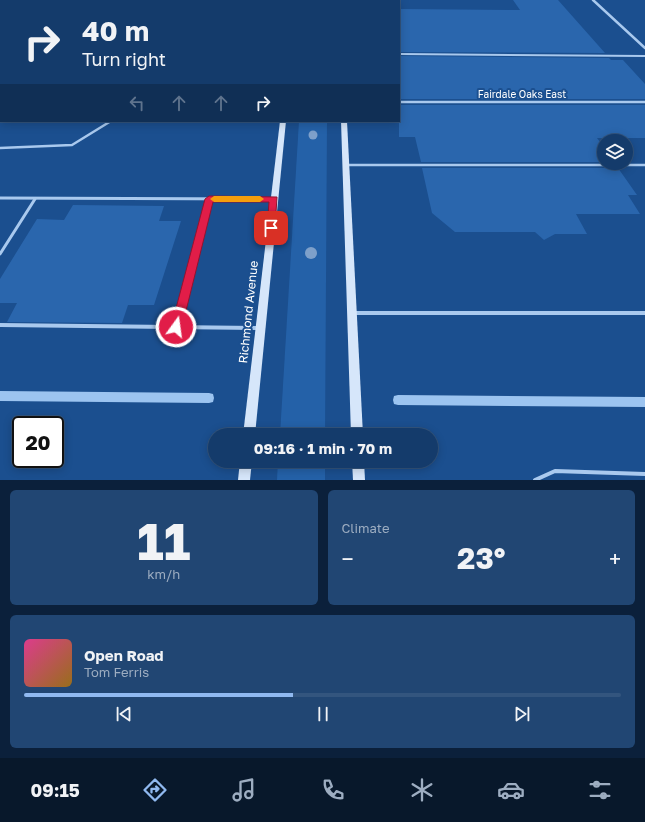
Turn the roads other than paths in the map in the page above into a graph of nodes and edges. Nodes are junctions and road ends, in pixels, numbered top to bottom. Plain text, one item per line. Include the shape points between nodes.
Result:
1 (593, 0) edge
2 (645, 48) edge
3 (400, 54) edge
4 (645, 56) edge
5 (400, 102) edge
6 (645, 102) edge
7 (109, 122) edge
8 (283, 122) edge
9 (344, 122) edge
10 (0, 148) edge
11 (345, 165) junction
12 (645, 165) edge
13 (0, 198) edge
14 (35, 198) junction
15 (209, 199) junction
16 (274, 199) junction
17 (0, 254) edge
18 (352, 313) junction
19 (645, 313) edge
20 (0, 325) edge
21 (176, 327) junction
22 (261, 328) junction
23 (250, 428) edge
24 (357, 428) edge
25 (245, 468) edge
26 (358, 468) edge
27 (645, 474) edge
28 (244, 480) edge
29 (359, 480) edge
30 (535, 480) edge

1 - 2 street
3 - 4 lane
5 - 6 lane, Fairdale Oaks East
7 - 10 lane via 72,145
8 - 16 main road, Richmond Avenue
9 - 11 main road
11 - 12 lane
11 - 18 main road
13 - 14 lane
14 - 15 lane
14 - 17 lane
15 - 16 lane
15 - 21 lane
16 - 22 main road, Richmond Avenue
18 - 19 lane
18 - 24 main road
20 - 21 lane
21 - 22 lane
22 - 23 main road, Richmond Avenue
25 - 28 main road
26 - 29 main road
27 - 30 lane via 555,470

